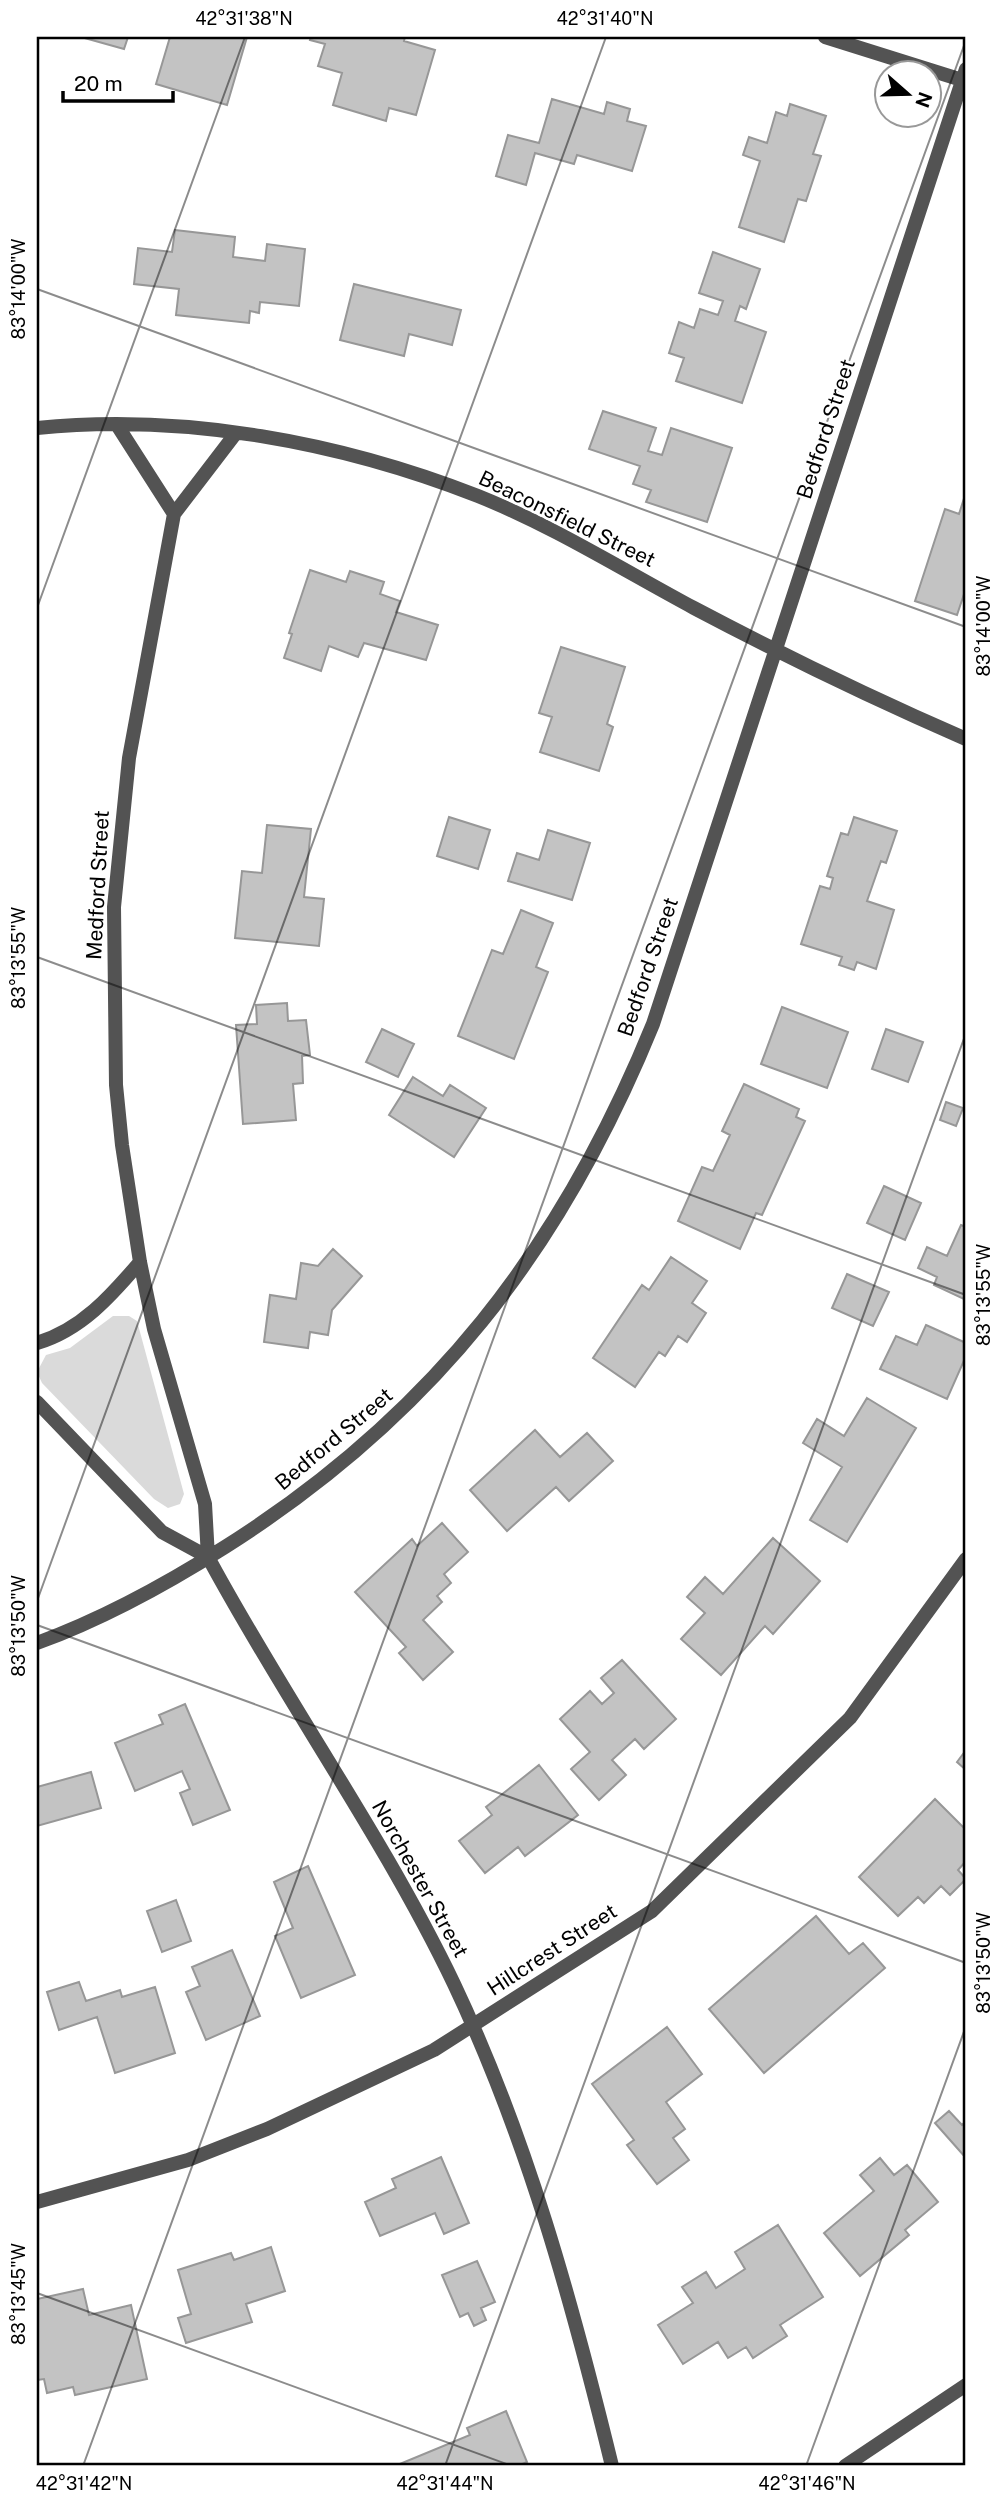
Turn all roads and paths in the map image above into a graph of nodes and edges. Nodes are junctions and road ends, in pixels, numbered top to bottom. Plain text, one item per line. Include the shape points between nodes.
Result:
1 (825, 37) edge
2 (964, 75) edge
3 (117, 425) junction
4 (37, 428) edge
5 (236, 433) junction
6 (174, 514) junction
7 (776, 650) junction
8 (966, 739) edge
9 (140, 1262) junction
10 (37, 1343) edge
11 (37, 1402) edge
12 (208, 1558) junction
13 (966, 1559) edge
14 (37, 1643) edge
15 (473, 2026) junction
16 (37, 2202) edge
17 (966, 2385) edge
18 (612, 2466) edge
19 (845, 2466) edge

1 - 2 street
2 - 7 street, Bedford Street
3 - 4 street, Beaconsfield Street
3 - 5 street, Beaconsfield Street
3 - 6 street
5 - 6 street, Medford Street
5 - 7 street, Beaconsfield Street via 342,453 480,497
6 - 9 street, Medford Street via 129,758 114,907 116,1085
7 - 8 street, Beaconsfield Street
7 - 12 street, Bedford Street via 653,1024 596,1150 551,1228 497,1305 439,1375 350,1458
9 - 10 street via 92,1313
9 - 12 street, Medford Street via 170,1391 205,1504
11 - 12 street, Norchester Street via 162,1532
12 - 14 street, Bedford Street via 137,1599
12 - 15 street, Norchester Street via 387,1859
13 - 15 street, Hillcrest Street via 850,1718 652,1911
15 - 16 street, Hillcrest Street via 434,2050 267,2129 162,2168
15 - 18 street, Norchester Street via 556,2250
17 - 19 street

